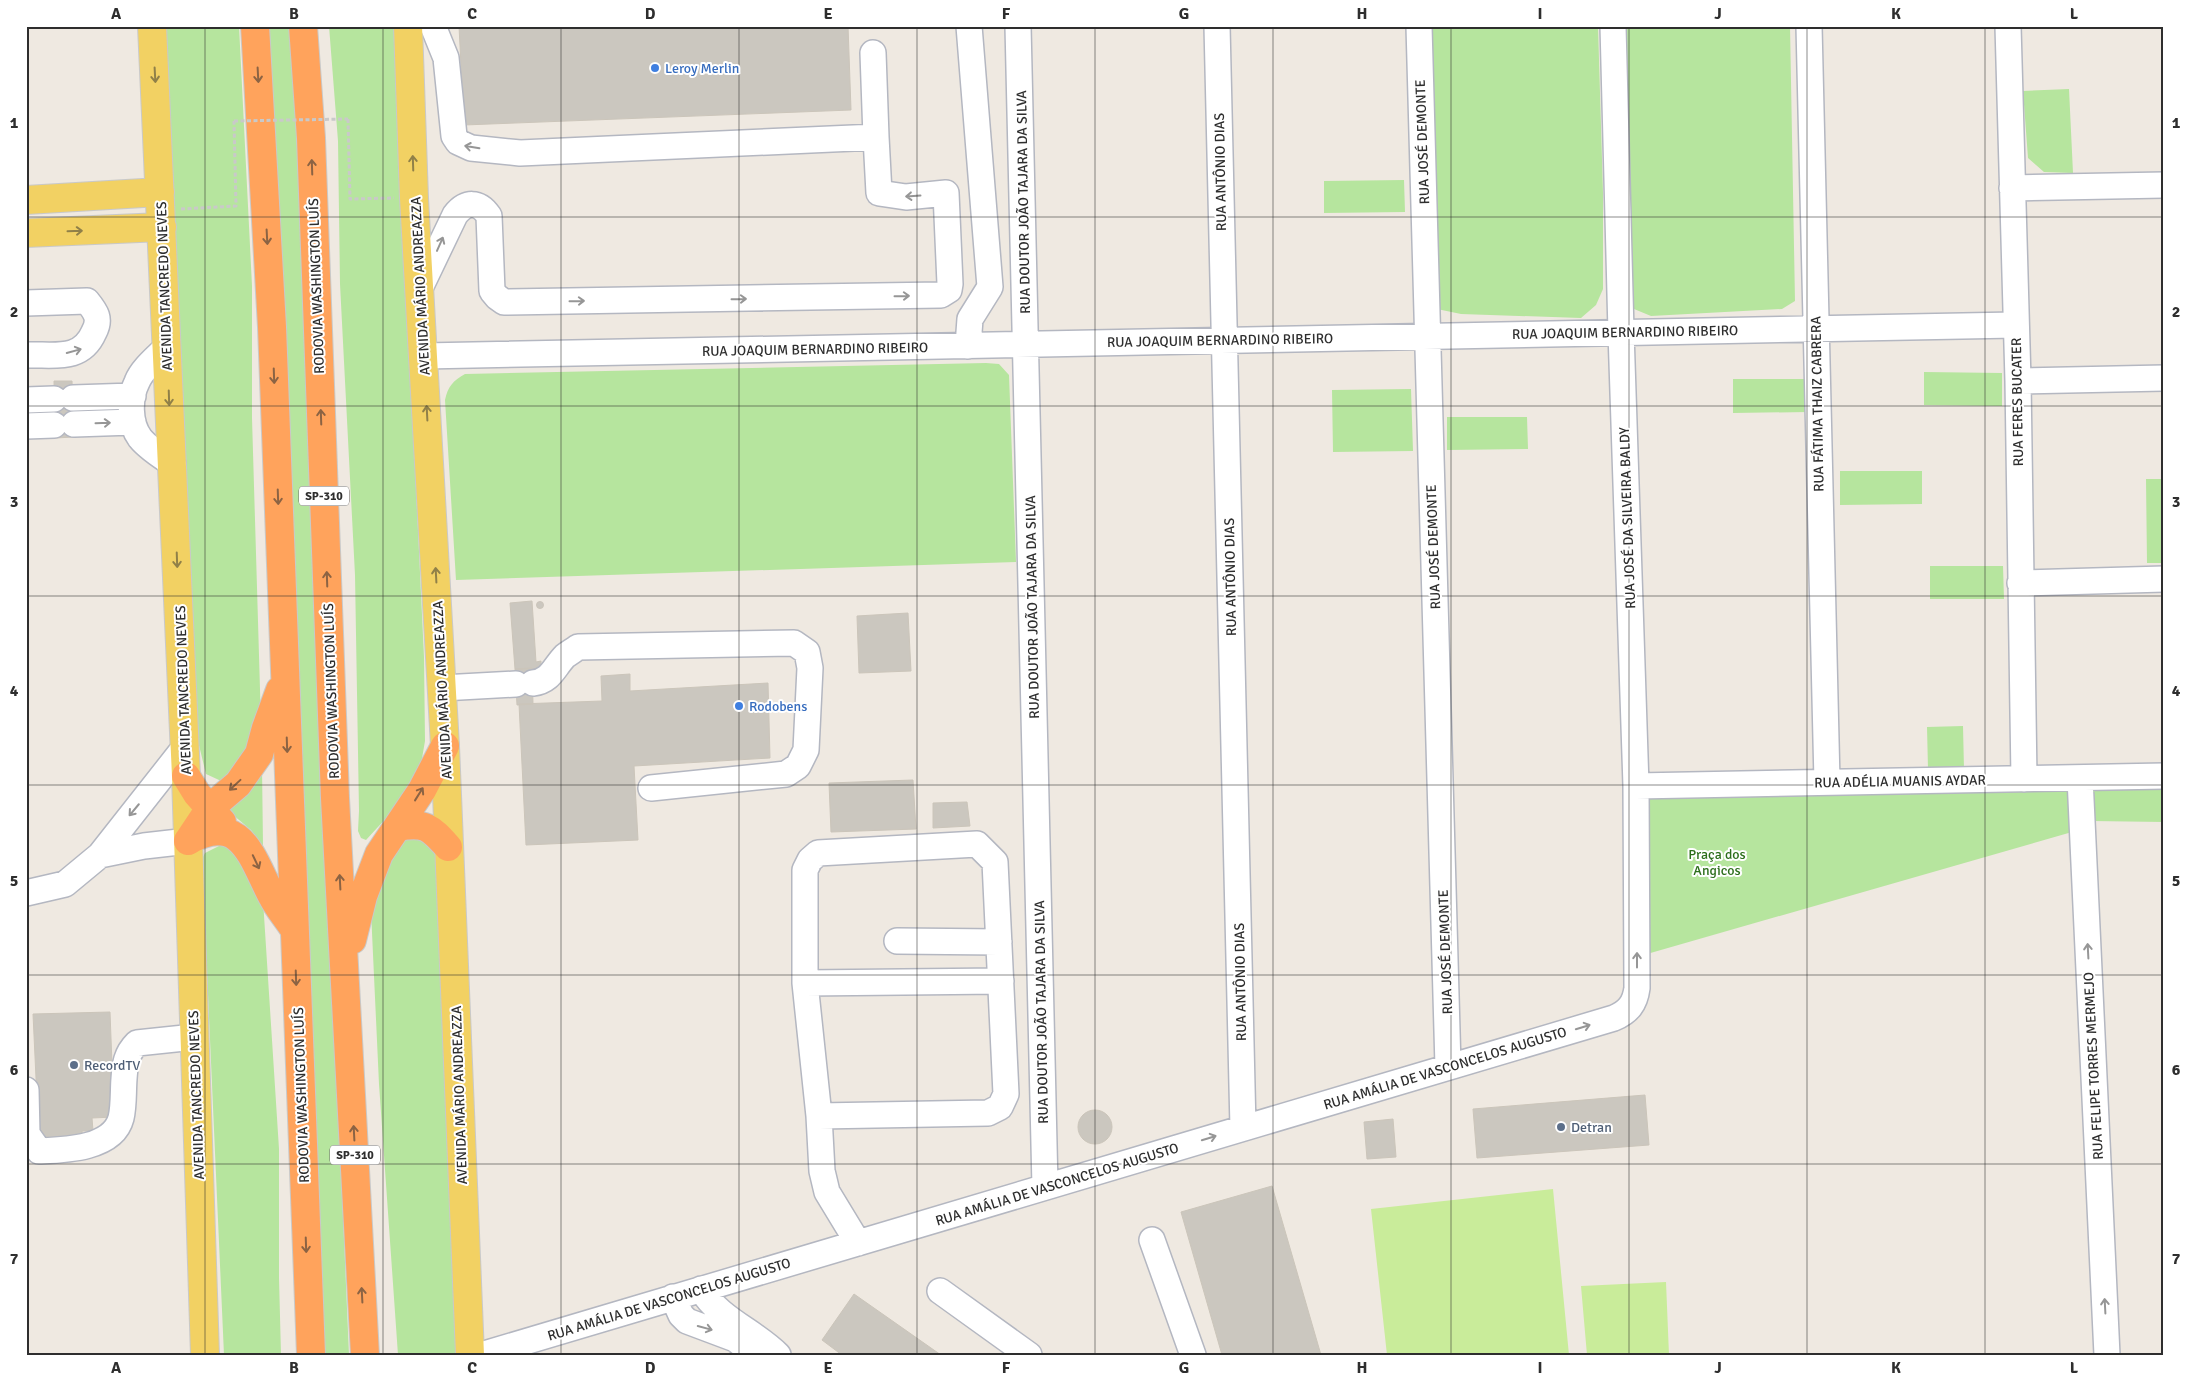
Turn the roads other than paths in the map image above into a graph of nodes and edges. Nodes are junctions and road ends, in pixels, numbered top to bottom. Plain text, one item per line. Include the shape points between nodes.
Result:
1 (152, 26) edge
2 (255, 26) edge
3 (303, 26) edge
4 (408, 26) edge
5 (433, 26) edge
6 (970, 26) edge
7 (1018, 26) edge
8 (1217, 26) edge
9 (1419, 26) edge
10 (1613, 26) edge
11 (1809, 26) edge
12 (2008, 26) edge
13 (873, 53) dead end
14 (876, 137) junction
15 (2164, 185) edge
16 (2012, 188) junction
17 (946, 193) junction
18 (983, 194) junction
19 (26, 200) edge
20 (161, 210) junction
21 (26, 233) edge
22 (420, 288) junction
23 (26, 303) edge
24 (2015, 324) junction
25 (1815, 329) junction
26 (1621, 332) junction
27 (1428, 336) junction
28 (1225, 340) junction
29 (1026, 344) junction
30 (968, 346) junction
31 (167, 347) junction
32 (26, 355) edge
33 (424, 356) junction
34 (2164, 378) edge
35 (2018, 380) junction
36 (133, 396) junction
37 (26, 400) edge
38 (133, 422) junction
39 (26, 426) edge
40 (173, 464) junction
41 (2164, 579) edge
42 (2020, 583) junction
43 (284, 679) junction
44 (442, 688) junction
45 (445, 746) junction
46 (185, 747) junction
47 (186, 776) junction
48 (2164, 776) edge
49 (2024, 778) junction
50 (2080, 778) junction
51 (1827, 782) junction
52 (1636, 786) junction
53 (651, 788) dead end
54 (210, 808) junction
55 (398, 827) junction
56 (238, 838) junction
57 (188, 841) junction
58 (448, 847) junction
59 (100, 855) junction
60 (26, 893) edge
61 (294, 929) junction
62 (897, 941) dead end
63 (999, 942) junction
64 (345, 965) junction
65 (1001, 981) junction
66 (806, 982) junction
67 (1631, 1008) joint
68 (194, 1037) junction
69 (1448, 1067) junction
70 (26, 1090) edge
71 (819, 1116) junction
72 (1243, 1128) junction
73 (1045, 1187) junction
74 (1152, 1240) dead end
75 (858, 1243) junction
76 (702, 1289) junction
77 (940, 1291) dead end
78 (673, 1298) junction
79 (205, 1355) edge
80 (310, 1355) edge
81 (365, 1355) edge
82 (470, 1355) edge
83 (481, 1355) edge
84 (756, 1355) edge
85 (778, 1355) edge
86 (1029, 1355) edge
87 (1193, 1355) edge
88 (2107, 1355) edge

1 -> 20 main road, AVENIDA TANCREDO NEVES
2 -> 43 highway, RODOVIA WASHINGTON LUÍS via 272,327
64 -> 3 highway, RODOVIA WASHINGTON LUÍS / SP-310 via 335,798 311,138
22 -> 4 main road, AVENIDA MÁRIO ANDREAZZA
14 -> 5 street via 520,153 471,148 458,142 454,136 446,58
6 - 18 street
7 - 29 street, RUA DOUTOR JOÃO TAJARA DA SILVA
8 - 28 street, RUA ANTÔNIO DIAS
9 - 27 street, RUA JOSÉ DEMONTE
10 - 26 street, RUA JOSÉ DA SILVEIRA BALDY
11 - 25 street, RUA FÁTIMA THAIZ CABRERA
12 - 16 street, RUA FERES BUCATER
13 - 14 street
17 -> 14 street via 906,197 879,193
15 - 16 street
16 - 24 street, RUA FERES BUCATER
17 - 18 street
22 -> 17 street via 455,214 469,204 478,205 489,216 492,291 504,302 941,295 949,290 950,284
18 - 30 street via 990,287 970,319
19 - 20 main road
21 -> 20 main road
20 - 31 main road, AVENIDA TANCREDO NEVES
22 - 33 main road, AVENIDA MÁRIO ANDREAZZA
32 -> 23 street via 76,353 86,348 98,324 96,313 87,301
24 - 25 street, RUA JOAQUIM BERNARDINO RIBEIRO
24 - 35 street, RUA FERES BUCATER
25 - 26 street, RUA JOAQUIM BERNARDINO RIBEIRO
25 - 51 street, RUA FÁTIMA THAIZ CABRERA
26 - 27 street, RUA JOAQUIM BERNARDINO RIBEIRO
26 - 52 street, RUA JOSÉ DA SILVEIRA BALDY
27 - 28 street, RUA JOAQUIM BERNARDINO RIBEIRO
27 - 69 street, RUA JOSÉ DEMONTE
28 - 29 street, RUA JOAQUIM BERNARDINO RIBEIRO
28 - 72 street, RUA ANTÔNIO DIAS
29 - 30 street, RUA JOAQUIM BERNARDINO RIBEIRO
29 - 73 street, RUA DOUTOR JOÃO TAJARA DA SILVA
30 - 33 street, RUA JOAQUIM BERNARDINO RIBEIRO
31 - 36 street via 137,381
31 -> 40 main road, AVENIDA TANCREDO NEVES
44 -> 33 main road, AVENIDA MÁRIO ANDREAZZA
34 - 35 street
35 - 42 street, RUA FERES BUCATER
36 - 37 street
36 - 38 street
39 -> 38 street
38 - 40 street via 140,438
40 -> 46 main road, AVENIDA TANCREDO NEVES
41 - 42 street
42 - 49 street, RUA FERES BUCATER
43 -> 54 highway via 259,754 238,784
43 -> 61 highway, RODOVIA WASHINGTON LUÍS
44 - 45 main road, AVENIDA MÁRIO ANDREAZZA
44 - 53 street via 541,682 578,647 794,644 807,652 810,668 806,750 798,766 786,774
55 -> 45 highway
45 - 58 main road, AVENIDA MÁRIO ANDREAZZA
46 - 47 main road, AVENIDA TANCREDO NEVES
46 -> 59 street
47 - 54 highway
47 - 57 main road, AVENIDA TANCREDO NEVES
48 - 50 street, RUA ADÉLIA MUANIS AYDAR
49 - 50 street, RUA ADÉLIA MUANIS AYDAR
49 - 51 street, RUA ADÉLIA MUANIS AYDAR
88 -> 50 street, RUA FELIPE TORRES MERMEJO
51 - 52 street, RUA ADÉLIA MUANIS AYDAR
67 -> 52 street, RUA JOSÉ DA SILVEIRA BALDY via 1637,988
54 - 56 highway
54 - 57 highway
55 - 58 highway via 415,824 433,830
55 - 64 highway via 379,854 363,896
56 - 57 highway via 218,831 203,832
56 -> 61 highway via 249,849 272,898
57 - 59 street
57 - 68 main road, AVENIDA TANCREDO NEVES
58 - 82 main road, AVENIDA MÁRIO ANDREAZZA
59 - 60 street via 65,884
61 -> 80 highway, RODOVIA WASHINGTON LUÍS
62 - 63 street
63 - 65 street
63 - 66 street via 995,862 977,844 818,853 805,870
81 -> 64 highway, RODOVIA WASHINGTON LUÍS / SP-310
65 - 66 street
65 - 71 street via 1006,1094 1000,1107 988,1113
66 - 71 street
69 -> 67 street, RUA AMÁLIA DE VASCONCELOS AUGUSTO via 1614,1018
68 - 70 street via 137,1044 130,1051 125,1062 121,1119 115,1129 88,1147 39,1151 27,1134
68 - 79 main road, AVENIDA TANCREDO NEVES
69 - 72 street, RUA AMÁLIA DE VASCONCELOS AUGUSTO
71 - 75 street via 822,1171 827,1192
73 -> 72 street, RUA AMÁLIA DE VASCONCELOS AUGUSTO
73 - 75 street, RUA AMÁLIA DE VASCONCELOS AUGUSTO
74 - 87 street
75 - 76 street, RUA AMÁLIA DE VASCONCELOS AUGUSTO
76 - 78 street, RUA AMÁLIA DE VASCONCELOS AUGUSTO
76 - 85 street via 716,1309
77 - 86 street
78 - 83 street, RUA AMÁLIA DE VASCONCELOS AUGUSTO
78 -> 84 street via 687,1321 735,1339

